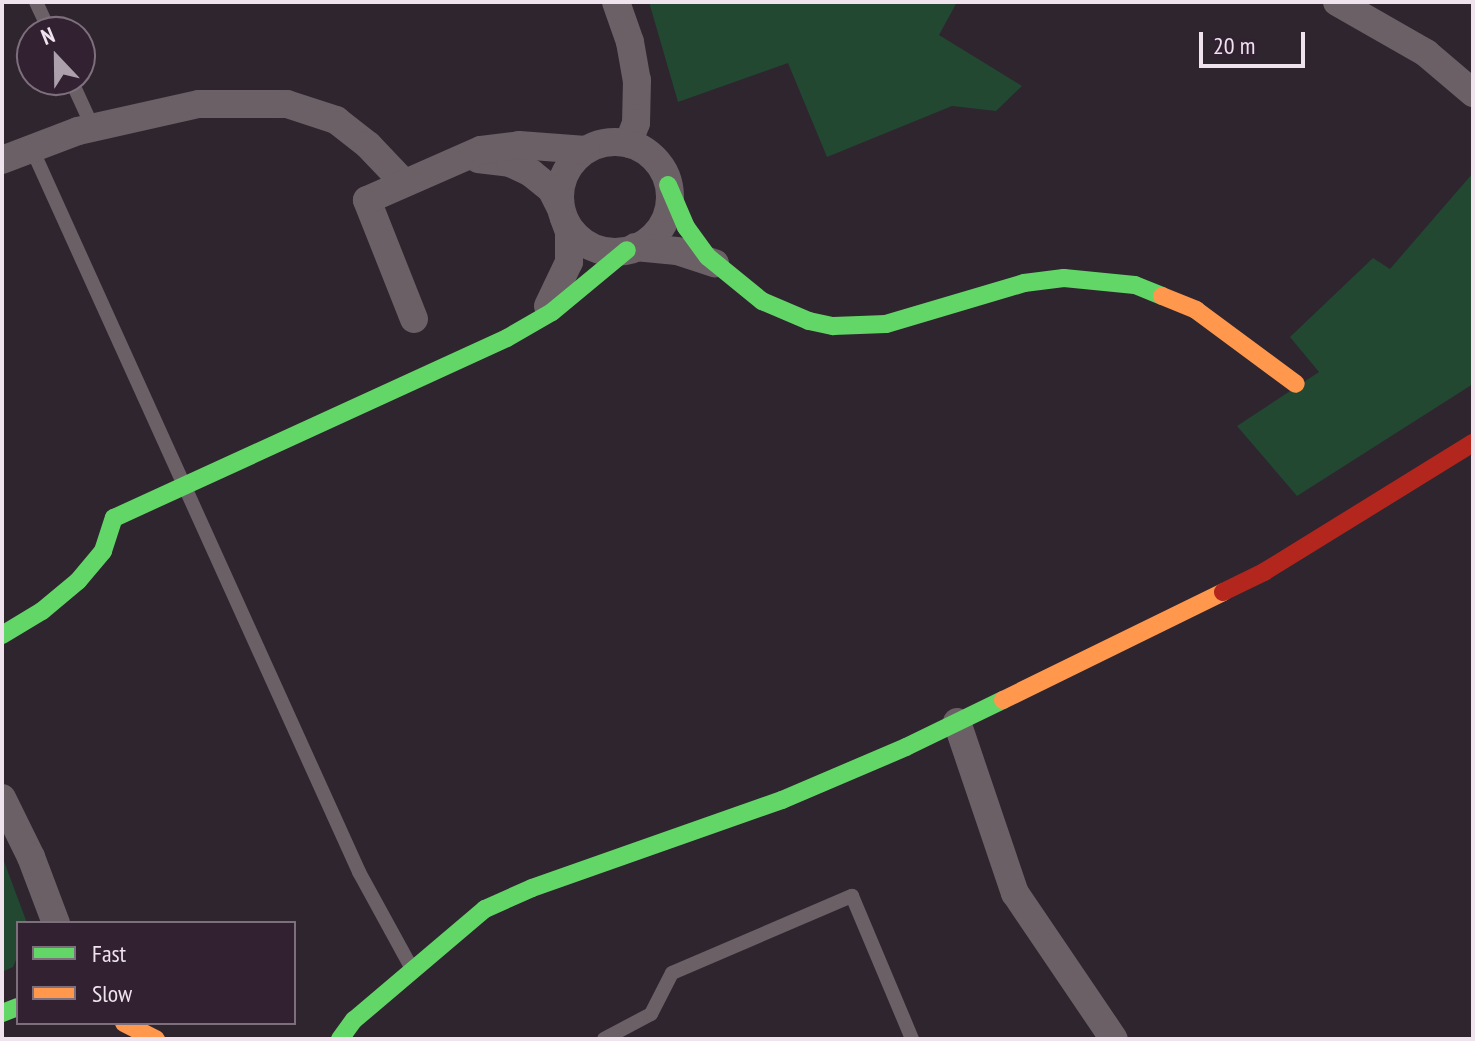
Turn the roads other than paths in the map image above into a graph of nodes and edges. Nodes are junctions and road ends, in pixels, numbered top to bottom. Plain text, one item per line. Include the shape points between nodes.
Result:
1 (616, 2) edge
2 (1337, 2) edge
3 (1473, 93) edge
4 (78, 96) edge
5 (93, 128) junction
6 (628, 144) junction
7 (32, 149) junction
8 (586, 150) junction
9 (2, 160) edge
10 (453, 162) junction
11 (404, 183) junction
12 (668, 185) junction
13 (563, 213) junction
14 (631, 249) junction
15 (715, 263) junction
16 (414, 319) dead end
17 (538, 321) junction
18 (1296, 384) dead end
19 (1473, 443) edge
20 (182, 487) junction
21 (2, 635) edge
22 (957, 722) junction
23 (3, 802) edge
24 (56, 921) edge
25 (412, 969) junction
26 (126, 1025) edge
27 (156, 1039) edge
28 (340, 1039) edge
29 (604, 1039) edge
30 (912, 1039) edge
31 (1114, 1039) edge

1 - 6 street via 637,80 636,123
2 - 3 street via 1426,53
4 - 5 lane
5 - 7 street
5 - 11 street via 199,104 287,104 336,120
6 - 8 street via 611,142
6 - 12 street via 651,155
7 - 9 street
7 - 20 lane
8 - 10 street via 506,145
8 - 13 street via 565,175 560,192
10 - 11 street
10 - 13 street via 487,159 520,167 551,189
11 - 16 street via 367,200
12 - 14 street via 670,202 661,225
12 - 15 street via 686,227
13 - 14 street via 586,243 610,251
13 - 17 street via 570,242 566,272
14 - 15 street via 677,251
14 - 17 street
15 - 18 street via 762,301 833,326 915,317 1024,283 1077,278 1135,285 1196,310
17 - 20 street
19 - 22 street via 1264,572
20 - 21 street via 114,518 103,551 78,581
20 - 25 lane via 359,872
22 - 25 street via 782,800 485,909
22 - 31 street via 1015,893
23 - 24 street
25 - 28 street
26 - 27 street
29 - 30 lane via 651,1014 672,973 852,896

